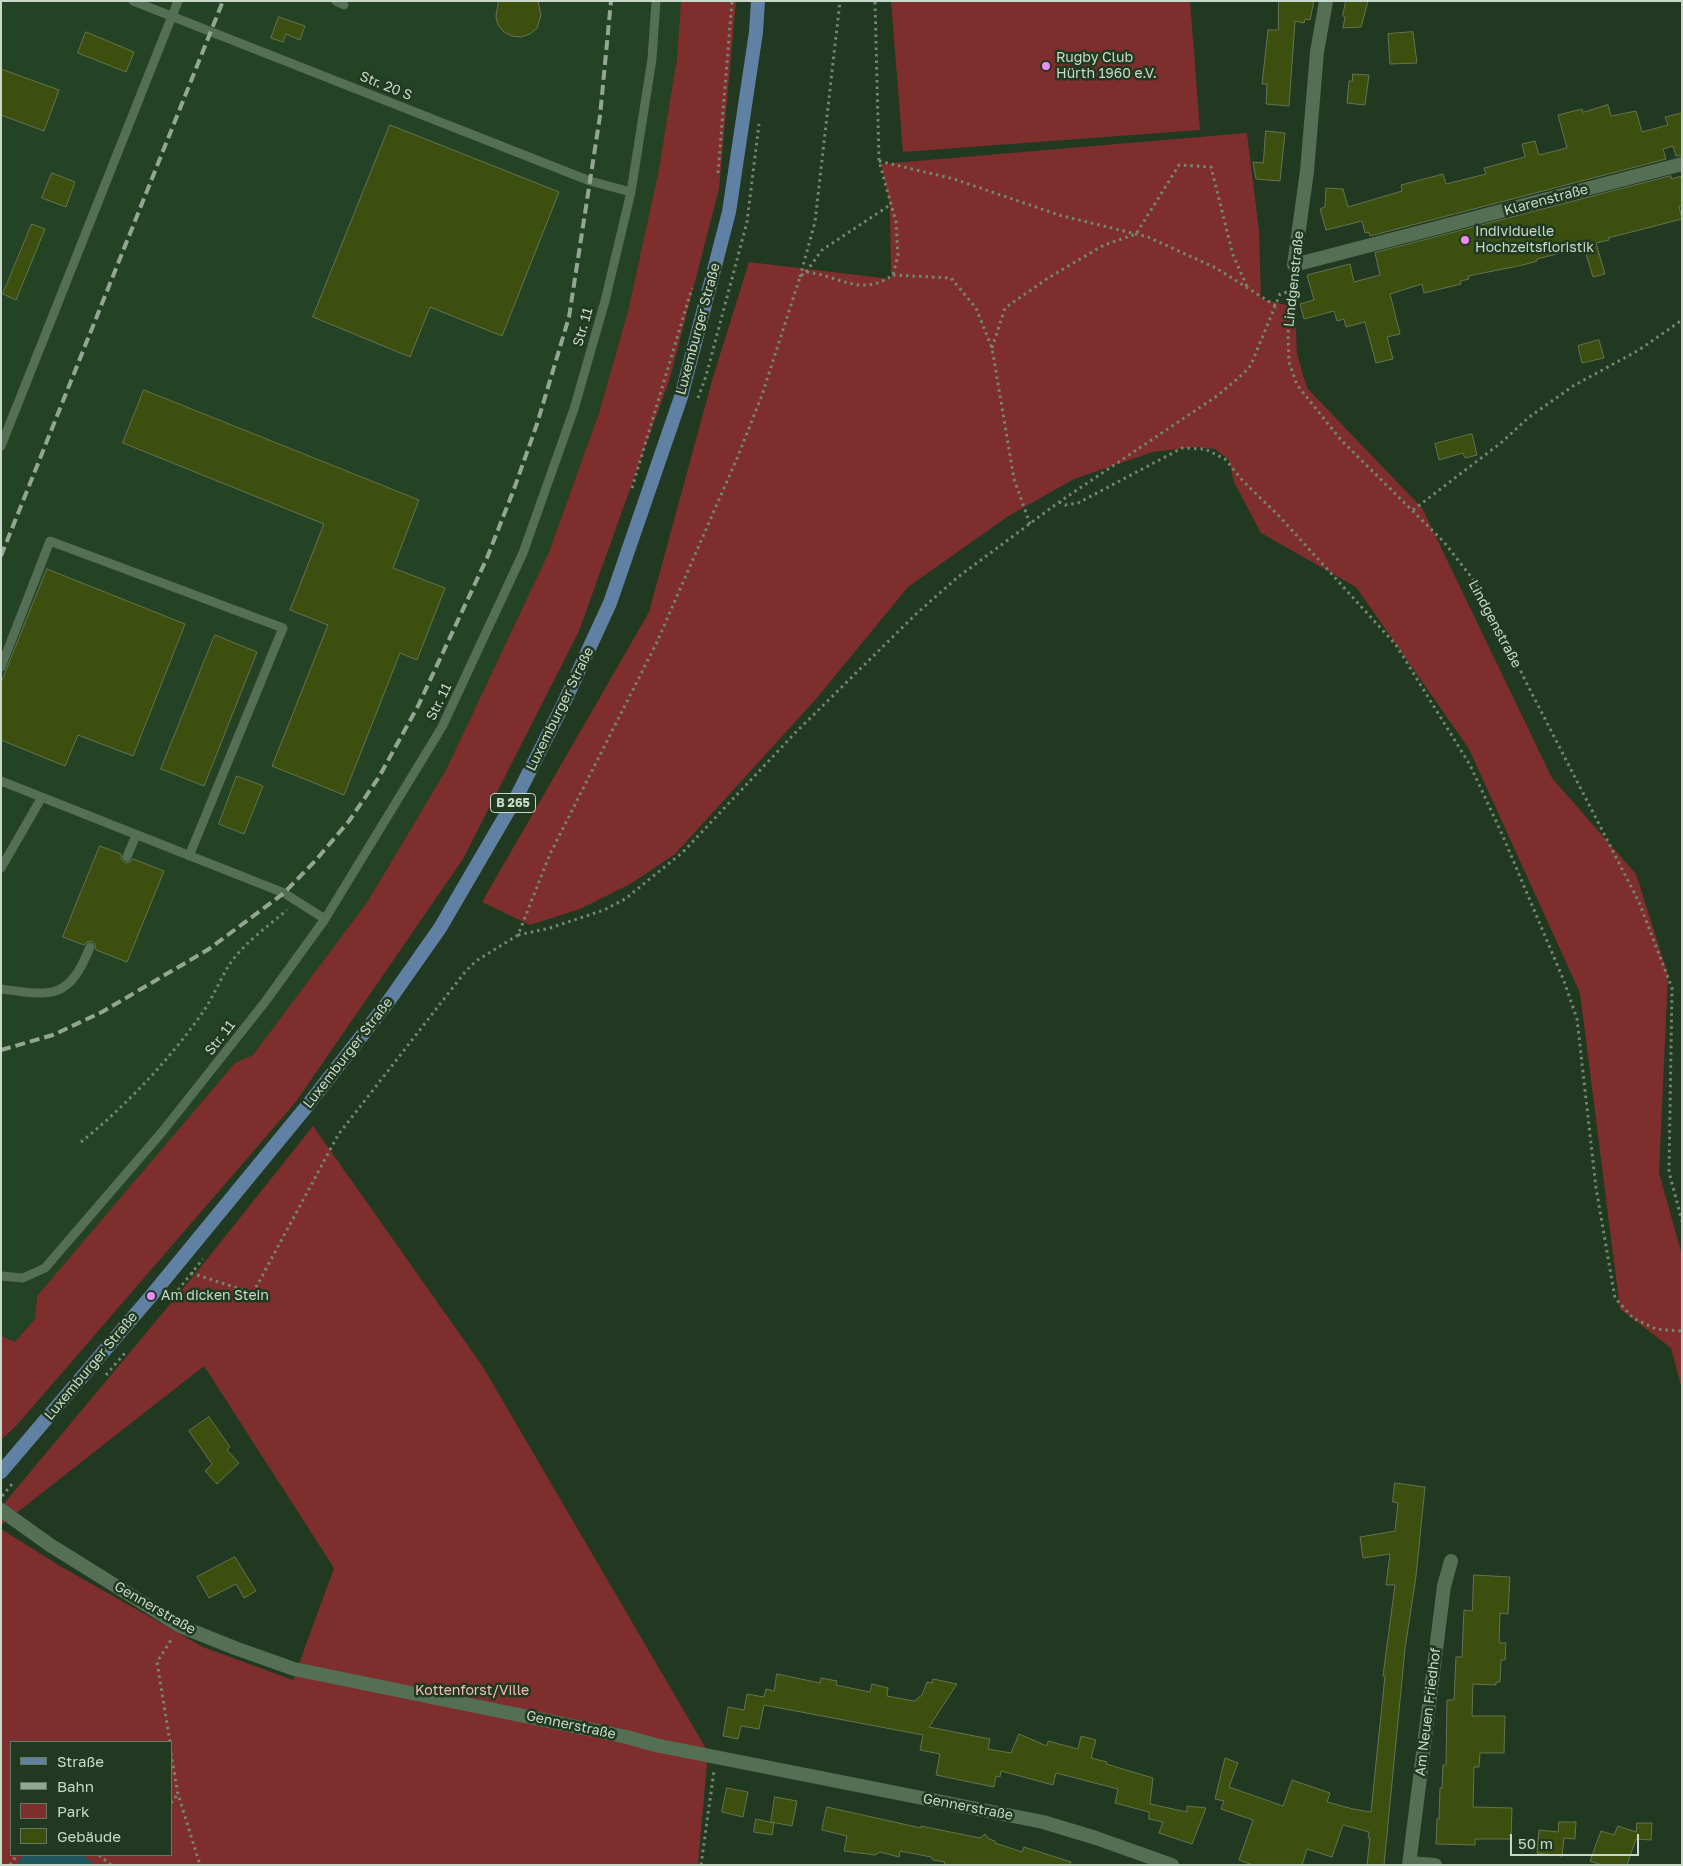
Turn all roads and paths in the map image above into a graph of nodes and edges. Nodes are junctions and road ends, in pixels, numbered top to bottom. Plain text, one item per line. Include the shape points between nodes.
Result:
1 (133, 1) edge
2 (178, 1) edge
3 (656, 1) edge
4 (732, 1) edge
5 (758, 1) edge
6 (840, 1) edge
7 (875, 1) edge
8 (1326, 1) edge
9 (172, 17) junction
10 (760, 118) dead end
11 (879, 161) junction
12 (1682, 164) edge
13 (718, 174) dead end
14 (631, 192) junction
15 (890, 205) junction
16 (1136, 234) junction
17 (1294, 265) junction
18 (805, 272) junction
19 (893, 274) junction
20 (800, 277) junction
21 (694, 279) dead end
22 (1248, 289) junction
23 (1290, 291) junction
24 (1276, 306) junction
25 (1681, 321) edge
26 (992, 348) junction
27 (696, 404) dead end
28 (1, 446) edge
29 (632, 488) dead end
30 (1059, 502) junction
31 (1413, 510) junction
32 (1030, 524) junction
33 (1, 667) edge
34 (1, 781) edge
35 (42, 798) junction
36 (136, 835) junction
37 (189, 856) junction
38 (127, 857) dead end
39 (1, 868) edge
40 (297, 901) junction
41 (325, 919) junction
42 (518, 935) junction
43 (90, 947) dead end
44 (1, 989) edge
45 (81, 1142) dead end
46 (1682, 1221) edge
47 (204, 1258) dead end
48 (178, 1264) junction
49 (192, 1273) junction
50 (1, 1276) edge
51 (168, 1302) dead end
52 (1682, 1331) edge
53 (126, 1352) dead end
54 (102, 1380) dead end
55 (1, 1472) edge
56 (14, 1482) dead end
57 (1, 1497) edge
58 (1, 1510) edge
59 (1451, 1560) dead end
60 (180, 1626) junction
61 (170, 1741) edge
62 (716, 1756) junction
63 (172, 1760) edge
64 (178, 1794) junction
65 (172, 1802) edge
66 (100, 1856) edge
67 (1409, 1864) edge
68 (111, 1865) edge
69 (200, 1865) edge
70 (701, 1865) edge
71 (1172, 1865) edge
72 (1435, 1865) edge

1 - 9 lane, Str. 20 S
2 - 9 lane
3 - 14 lane, Str. 11 via 652,60
4 - 13 path
5 - 48 main road, Luxemburger Straße / B 265 via 729,212 681,398 610,604 517,796 440,928 388,1002 307,1106
6 - 20 path via 815,222
7 - 11 path
8 - 17 street, Lindgenstraße via 1317,52 1307,171
9 - 14 lane, Str. 20 S via 590,181
9 - 28 lane
10 - 27 path via 748,222
11 - 15 path
11 - 16 path via 954,179 1059,215
12 - 17 street, Klarenstraße
14 - 41 lane, Str. 11 via 605,301 574,409 523,553 442,727
15 - 18 path via 822,250
15 - 19 path via 896,222 898,255
16 - 22 path via 1216,268
16 - 22 path via 1180,165 1211,167 1233,255
16 - 26 path via 1104,245 1005,308
17 - 23 path, Lindgenstraße
18 - 19 path via 868,286
18 - 20 path
19 - 26 path via 951,278 976,308
20 - 42 path via 762,395 738,456 652,650 550,854
21 - 29 path
22 - 24 path
23 - 24 path via 1280,294
23 - 31 path, Lindgenstraße via 1289,362 1297,385 1341,440
24 - 30 path via 1251,365 1244,373 1217,396
25 - 31 path via 1639,350 1573,386
26 - 32 path via 1014,479
30 - 32 path
30 - 52 path via 1065,505 1078,503 1182,448 1205,449 1225,459 1396,645 1470,765 1564,981 1577,1019 1596,1188 1615,1298 1633,1318 1656,1329
31 - 46 path, Lindgenstraße via 1444,542 1491,609 1639,902 1672,988 1669,1172
32 - 42 path via 958,577 916,614 660,872 625,899 604,910
33 - 37 lane via 50,541 283,628
34 - 35 lane
35 - 36 lane
35 - 39 lane
36 - 37 lane
36 - 38 lane
37 - 40 lane
40 - 41 lane
40 - 45 path via 230,964 203,1012 174,1049 113,1117
41 - 50 lane, Str. 11 via 265,1002 162,1132 44,1268 23,1278
42 - 49 path via 476,961 465,972 338,1135 253,1293
43 - 44 lane via 78,974 63,988 41,994
47 - 49 path
48 - 49 path
48 - 55 main road, Luxemburger Straße / B 265
49 - 51 path
53 - 54 path
56 - 57 path
58 - 60 street, Gennerstraße via 50,1545
59 - 67 street, Am Neuen Friedhof via 1444,1586
60 - 61 path via 157,1662
60 - 62 street, Gennerstraße via 294,1669
62 - 70 path
62 - 71 street, Gennerstraße via 1043,1822
63 - 64 path
64 - 65 path
64 - 69 path
66 - 68 path
67 - 72 street

